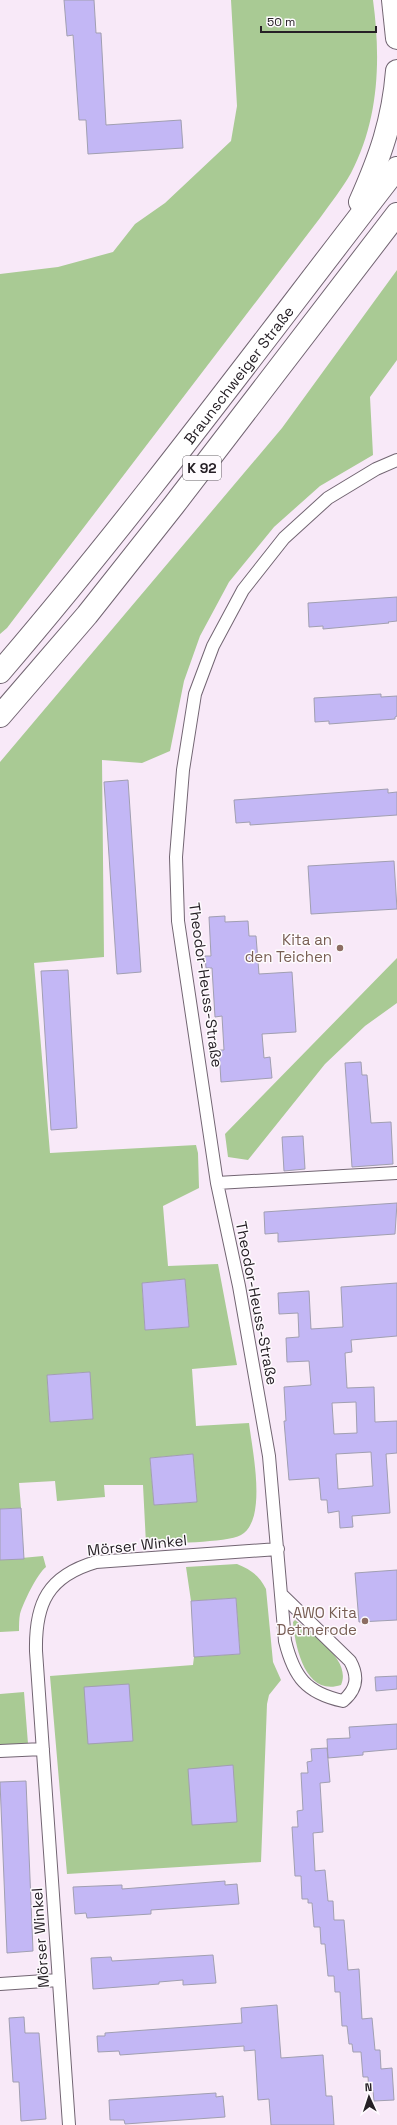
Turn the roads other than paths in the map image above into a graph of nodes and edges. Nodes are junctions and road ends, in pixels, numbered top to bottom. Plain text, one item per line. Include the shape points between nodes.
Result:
1 (393, 0) edge
2 (397, 38) edge
3 (397, 71) edge
4 (397, 168) edge
5 (397, 214) edge
6 (346, 233) junction
7 (397, 460) edge
8 (0, 672) edge
9 (0, 716) edge
10 (397, 1173) edge
11 (217, 1183) junction
12 (278, 1549) junction
13 (281, 1594) junction
14 (44, 1748) junction
15 (0, 1750) edge
16 (59, 1980) junction
17 (0, 1984) edge
18 (69, 2125) edge

1 - 2 highway
3 - 6 highway via 388,133
4 - 6 highway, Braunschweiger Straße / K 92
5 - 9 highway, Braunschweiger Straße / K 92 via 174,505 87,615
6 - 8 highway, Braunschweiger Straße / K 92 via 151,488 64,598
7 - 11 street, Theodor-Heuss-Straße via 376,469 328,498 284,538 243,590 212,646 195,694 183,770 176,857 178,920
10 - 11 street
11 - 12 street, Theodor-Heuss-Straße via 258,1384
12 - 13 street, Theodor-Heuss-Straße
12 - 14 street, Mörser Winkel via 96,1562 79,1567 56,1582 48,1591 36,1626
13 - 13 street, Theodor-Heuss-Straße via 285,1641 297,1676 312,1690 343,1701 353,1692 355,1681 355,1670 350,1661
14 - 15 street
14 - 16 street, Mörser Winkel
16 - 17 street
16 - 18 street, Mörser Winkel

